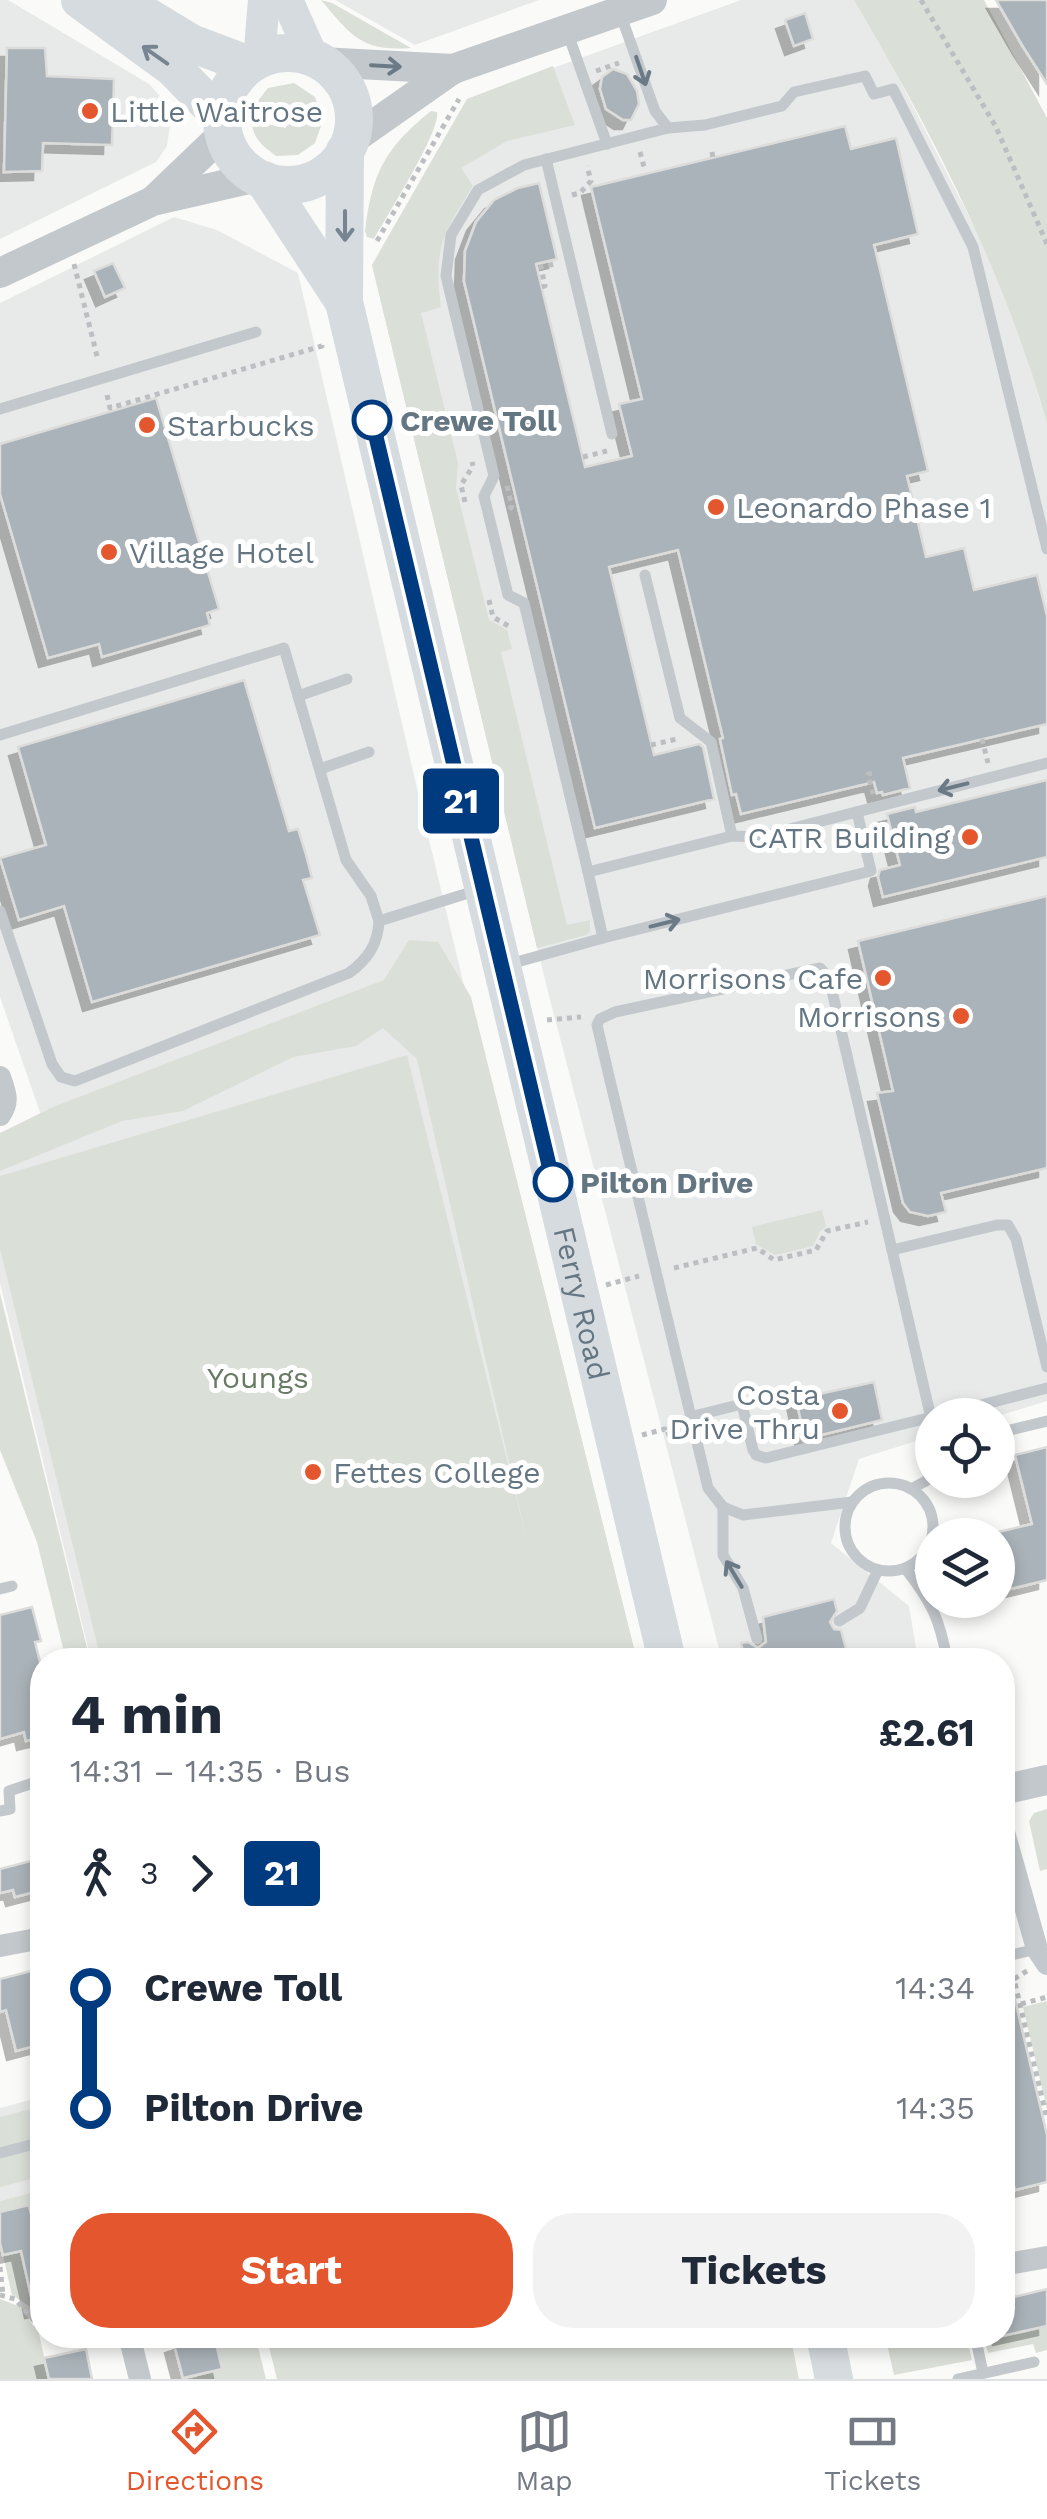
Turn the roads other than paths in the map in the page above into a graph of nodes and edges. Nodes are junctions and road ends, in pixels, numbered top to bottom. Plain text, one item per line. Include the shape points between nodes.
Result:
1 (80, 0) edge
2 (120, 0) edge
3 (264, 0) edge
4 (286, 0) edge
5 (652, 0) edge
6 (618, 6) edge
7 (566, 30) junction
8 (317, 60) junction
9 (254, 63) junction
10 (456, 83) junction
11 (223, 126) junction
12 (668, 128) junction
13 (607, 144) junction
14 (347, 146) junction
15 (546, 159) junction
16 (260, 179) junction
17 (153, 202) junction
18 (0, 273) edge
19 (331, 314) junction
20 (256, 332) dead end
21 (0, 409) edge
22 (612, 434) dead end
23 (1047, 549) edge
24 (645, 575) dead end
25 (348, 679) dead end
26 (298, 696) junction
27 (0, 735) edge
28 (369, 752) dead end
29 (1047, 763) edge
30 (320, 769) junction
31 (857, 812) junction
32 (732, 836) junction
33 (588, 872) junction
34 (482, 888) junction
35 (0, 911) edge
36 (379, 921) junction
37 (603, 938) junction
38 (501, 966) junction
39 (0, 1077) edge
40 (3, 1110) edge
41 (892, 1250) junction
42 (1045, 1350) edge
43 (1047, 1367) edge
44 (1047, 1388) edge
45 (927, 1398) edge
46 (1008, 1398) edge
47 (691, 1420) junction
48 (1047, 1421) edge
49 (915, 1422) edge
50 (1015, 1428) edge
51 (915, 1487) edge
52 (912, 1489) junction
53 (852, 1502) junction
54 (722, 1507) junction
55 (906, 1568) junction
56 (878, 1570) junction
57 (839, 1622) dead end
58 (756, 1639) dead end
59 (664, 1648) edge
60 (945, 1648) edge
61 (1047, 1780) edge
62 (30, 1784) edge
63 (1015, 1787) edge
64 (0, 1811) edge
65 (1015, 1868) edge
66 (30, 1940) edge
67 (0, 1946) edge
68 (1015, 1957) edge
69 (1042, 1958) edge
70 (30, 2145) edge
71 (0, 2154) edge
72 (1047, 2257) edge
73 (1015, 2263) edge
74 (132, 2348) edge
75 (828, 2348) edge
76 (978, 2348) edge
77 (1034, 2362) dead end
78 (983, 2373) junction
79 (140, 2379) edge
80 (834, 2379) edge
81 (958, 2379) edge

11 -> 1 main road via 173,68
2 - 9 main road via 192,43
3 - 9 main road
4 - 8 main road
5 - 6 street
6 - 7 street
6 -> 12 lane via 655,112
7 - 10 street
7 - 13 lane
8 - 9 main road via 286,53
8 -> 10 street
8 - 14 main road via 349,97
9 - 11 main road via 229,89
10 - 14 street
11 - 16 main road via 235,158
11 - 17 street
12 - 13 lane
12 - 23 lane via 782,106 794,92 865,76 874,94 893,90 973,247
13 - 15 lane
14 - 16 main road via 324,174 310,180
14 -> 19 main road, Ferry Road
15 - 22 lane
15 - 33 lane via 478,190 451,236 446,276 494,476 484,496 508,594 524,604
16 - 17 street
16 - 19 main road, Ferry Road
17 - 18 street
19 - 34 main road, Ferry Road
20 - 21 lane
24 - 32 lane via 680,718 711,742
25 - 26 lane
26 - 27 lane via 284,648
26 - 30 lane
28 - 30 lane
29 -> 31 lane
30 - 36 lane via 346,860
31 - 32 lane via 759,837
37 -> 31 lane via 871,871
32 - 33 lane
33 - 37 lane
34 - 36 lane
34 - 38 main road, Ferry Road
35 - 36 lane via 52,1064 75,1081 350,973 372,952
37 - 38 lane
38 - 59 main road, Ferry Road
39 - 40 street
41 - 42 lane via 1008,1225
41 - 45 lane
41 - 47 lane via 829,978 820,968 605,1016 597,1025
42 - 43 lane
44 - 46 lane
47 - 49 lane via 742,1404 753,1450 762,1458
47 - 54 lane via 708,1488
48 - 50 lane
51 - 52 lane
52 - 53 lane via 879,1484
52 - 55 lane via 933,1524 927,1550
53 - 54 lane via 756,1516
53 - 56 lane via 848,1544
58 -> 54 lane via 743,1588 724,1555
55 - 56 lane
55 - 60 lane via 934,1608
56 - 57 lane via 860,1608
61 - 63 street
62 - 64 lane via 8,1791 10,1808
65 - 69 street
66 - 67 street
68 - 69 lane
70 - 71 lane
72 - 73 street
74 - 79 street
75 - 80 main road
76 - 78 lane
77 - 78 lane
78 - 81 lane

